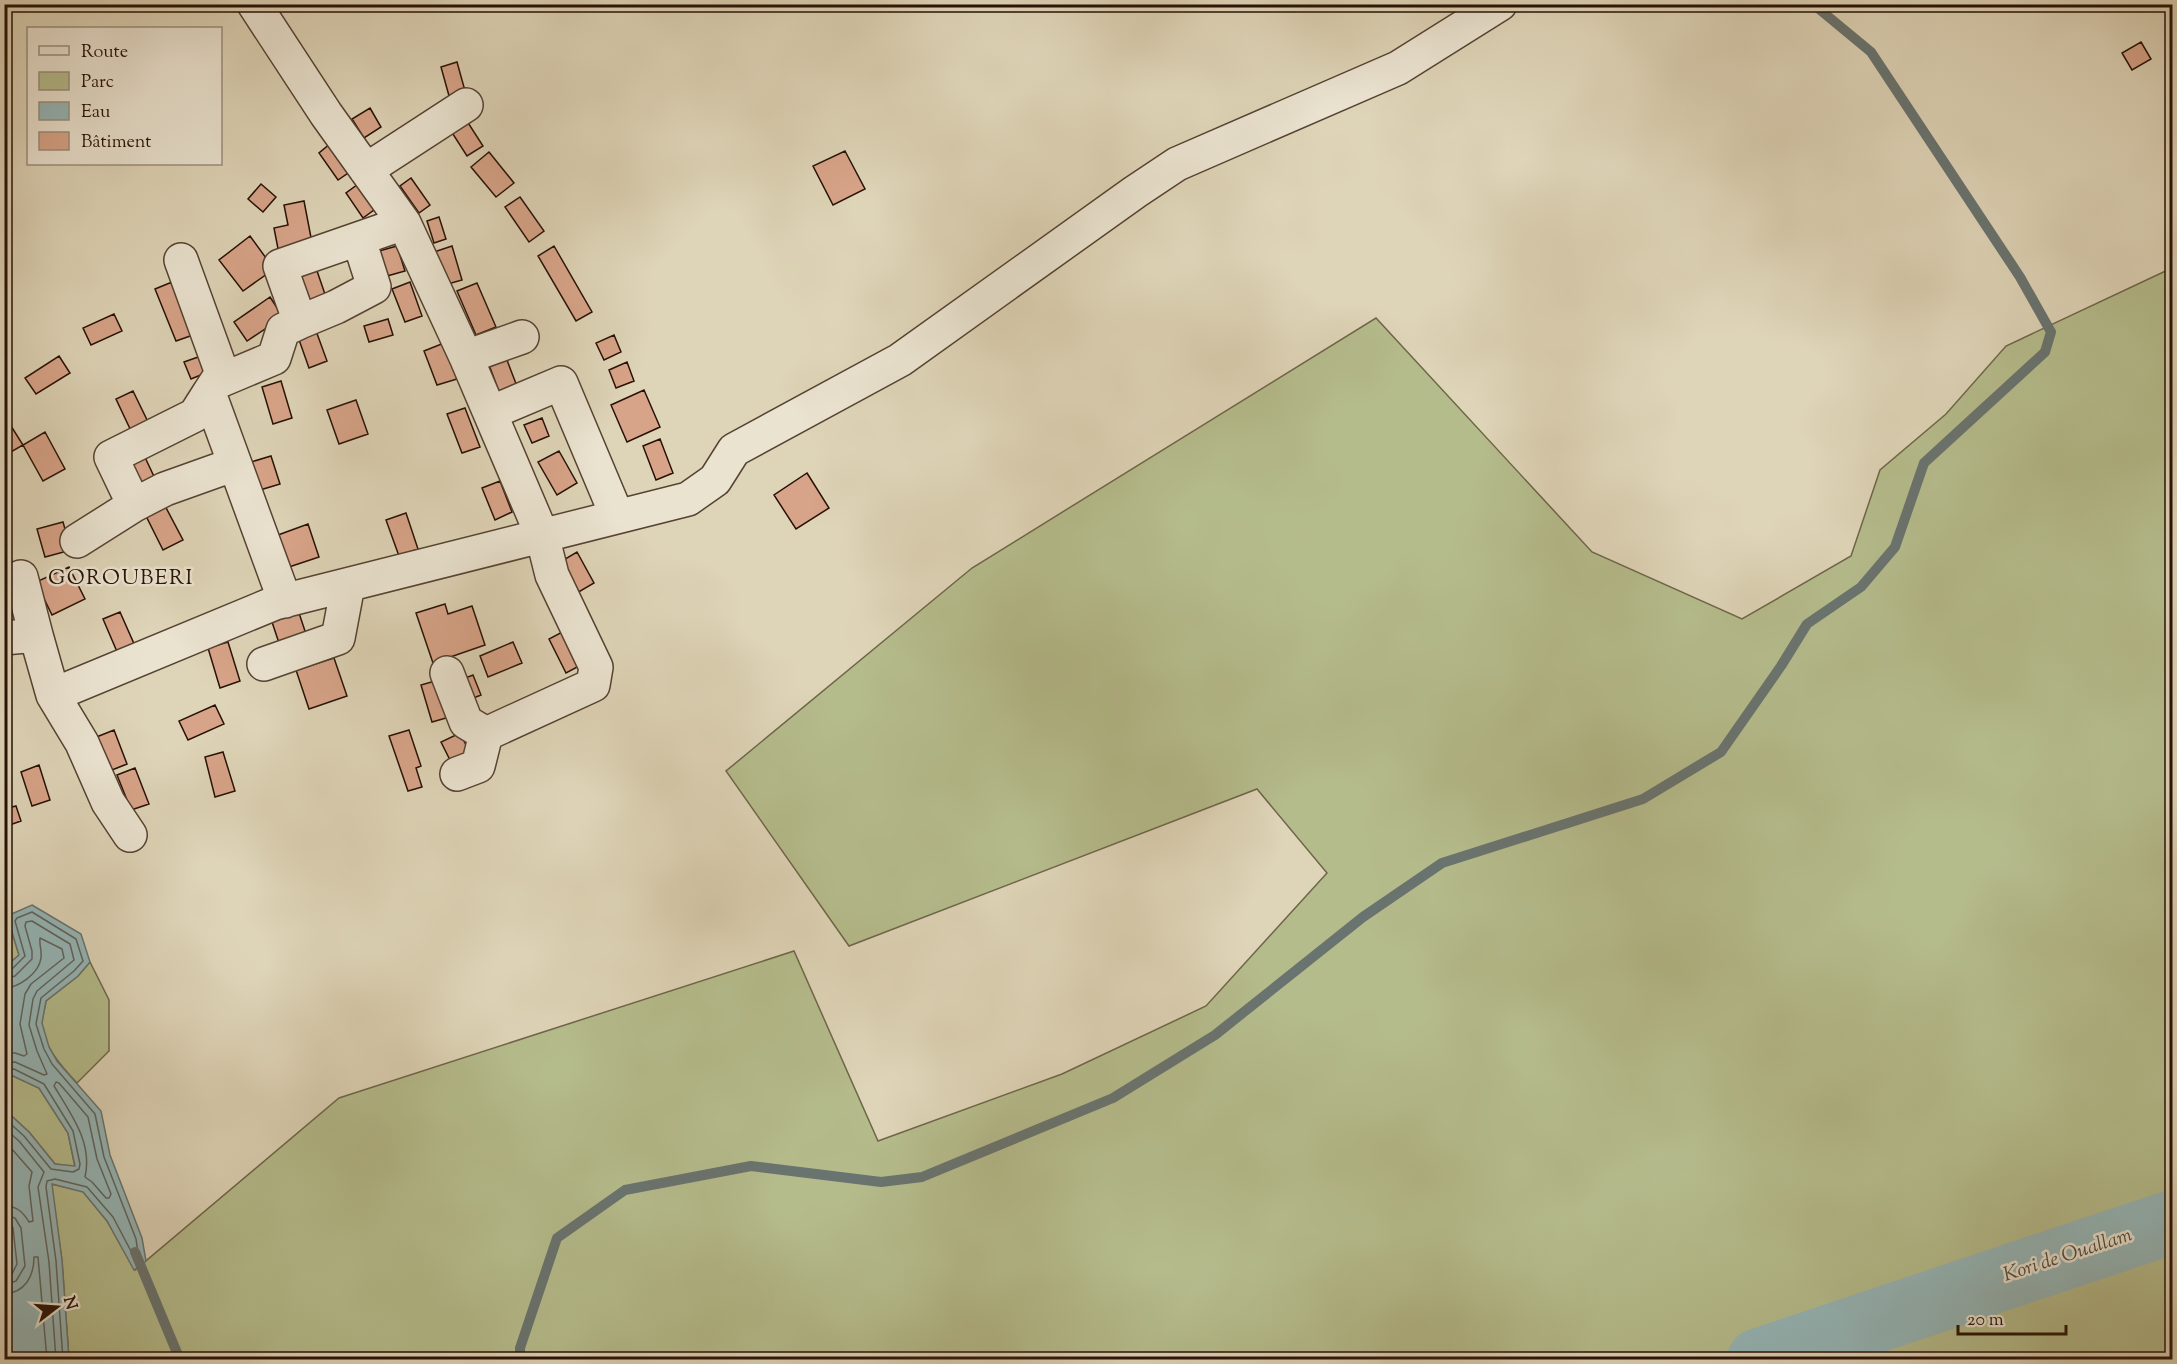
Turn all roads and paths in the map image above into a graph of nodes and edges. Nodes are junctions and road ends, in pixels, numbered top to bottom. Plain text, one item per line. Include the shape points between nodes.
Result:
1 (254, 4) edge
2 (1500, 4) edge
3 (466, 105) dead end
4 (366, 170) junction
5 (404, 223) junction
6 (359, 240) junction
7 (181, 260) dead end
8 (300, 322) junction
9 (522, 337) dead end
10 (466, 357) junction
11 (213, 388) junction
12 (490, 413) junction
13 (235, 464) junction
14 (134, 505) junction
15 (617, 516) junction
16 (542, 535) junction
17 (77, 541) dead end
18 (21, 577) dead end
19 (348, 585) junction
20 (285, 601) junction
21 (248, 615) junction
22 (20, 637) edge
23 (447, 673) dead end
24 (53, 695) junction
25 (486, 734) junction
26 (458, 774) dead end
27 (130, 835) dead end

1 - 4 street
2 - 15 street via 1398,68 1177,164 900,360 734,450 715,480 688,499
3 - 4 street
4 - 5 street
5 - 6 street
5 - 10 street
6 - 8 street via 374,287
6 - 8 street via 280,266
7 - 11 street via 222,373
8 - 11 street via 283,330 274,358
9 - 10 street
10 - 12 street
11 - 13 street
11 - 14 street via 195,415 111,457
12 - 15 street via 561,383
12 - 16 street
13 - 14 street via 165,489
13 - 20 street
14 - 17 street
15 - 16 street
16 - 19 street
16 - 25 street via 552,574 596,667 593,686
18 - 22 street
19 - 20 street
19 - 21 street via 338,638 266,671
20 - 21 street
21 - 24 street
22 - 24 street
23 - 25 street via 466,722
24 - 27 street via 82,743 108,802
25 - 26 street via 478,766

